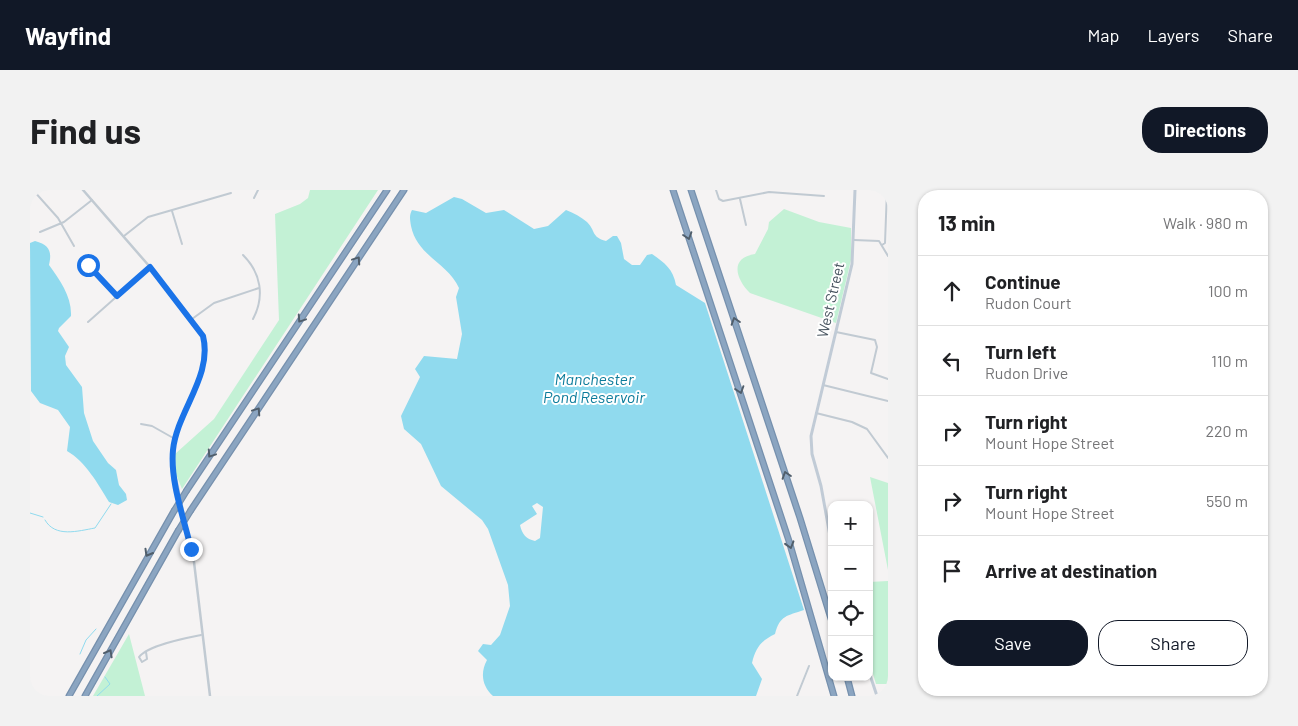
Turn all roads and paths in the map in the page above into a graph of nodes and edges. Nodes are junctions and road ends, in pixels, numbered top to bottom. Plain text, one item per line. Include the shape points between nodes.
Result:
1 (33, 190) edge
2 (83, 190) edge
3 (258, 190) edge
4 (387, 190) edge
5 (404, 190) edge
6 (673, 190) edge
7 (691, 190) edge
8 (716, 190) edge
9 (807, 190) edge
10 (855, 190) edge
11 (887, 190) edge
12 (771, 191) edge
13 (231, 193) dead end
14 (807, 195) junction
15 (824, 196) dead end
16 (254, 198) dead end
17 (740, 199) junction
18 (92, 200) junction
19 (172, 210) junction
20 (62, 223) junction
21 (746, 225) dead end
22 (40, 232) dead end
23 (124, 236) junction
24 (853, 240) junction
25 (182, 244) dead end
26 (882, 245) junction
27 (74, 246) dead end
28 (243, 255) dead end
29 (888, 256) edge
30 (88, 265) dead end
31 (150, 267) junction
32 (259, 288) junction
33 (117, 296) junction
34 (192, 319) junction
35 (253, 319) dead end
36 (88, 322) dead end
37 (836, 332) junction
38 (888, 379) edge
39 (823, 385) junction
40 (888, 401) edge
41 (816, 414) junction
42 (141, 424) dead end
43 (175, 439) junction
44 (888, 458) edge
45 (832, 546) edge
46 (828, 609) edge
47 (201, 636) junction
48 (146, 652) dead end
49 (810, 666) dead end
50 (848, 681) edge
51 (872, 681) edge
52 (69, 696) edge
53 (85, 696) edge
54 (210, 696) edge
55 (797, 696) edge
56 (834, 696) edge
57 (852, 696) edge
58 (877, 696) edge

1 - 20 street
2 - 18 street
3 - 16 street
4 -> 52 highway, bridge via 187,490
53 -> 5 highway, bridge via 178,531
6 -> 56 highway via 789,541
46 -> 7 highway
8 - 17 street via 723,201
9 - 14 street
10 - 24 main road, West Street
11 - 26 street via 885,243
12 - 14 street
12 - 17 street
13 - 19 street
14 - 15 street
17 - 21 street
18 - 20 street
18 - 23 street
19 - 23 street via 148,217
19 - 25 street
20 - 22 street
20 - 27 street
23 - 31 street
24 - 26 street via 879,241
24 - 37 main road, West Street via 852,264
26 - 29 street
28 - 32 street via 255,268
30 - 33 street
31 - 33 street
31 - 34 street
32 - 34 street via 214,303
32 - 35 street via 259,303
33 - 36 street
34 - 43 street via 203,336 206,349
37 - 38 street via 875,340 877,347 871,373
37 - 39 main road, West Street
39 - 40 street
39 - 41 main road, West Street
41 - 44 street via 867,429
41 - 45 main road, West Street via 811,446
42 - 43 street via 152,426
43 - 47 street via 173,465 194,562
47 - 48 street via 173,641
47 - 54 street
49 - 55 street
50 - 57 highway
51 - 58 main road

